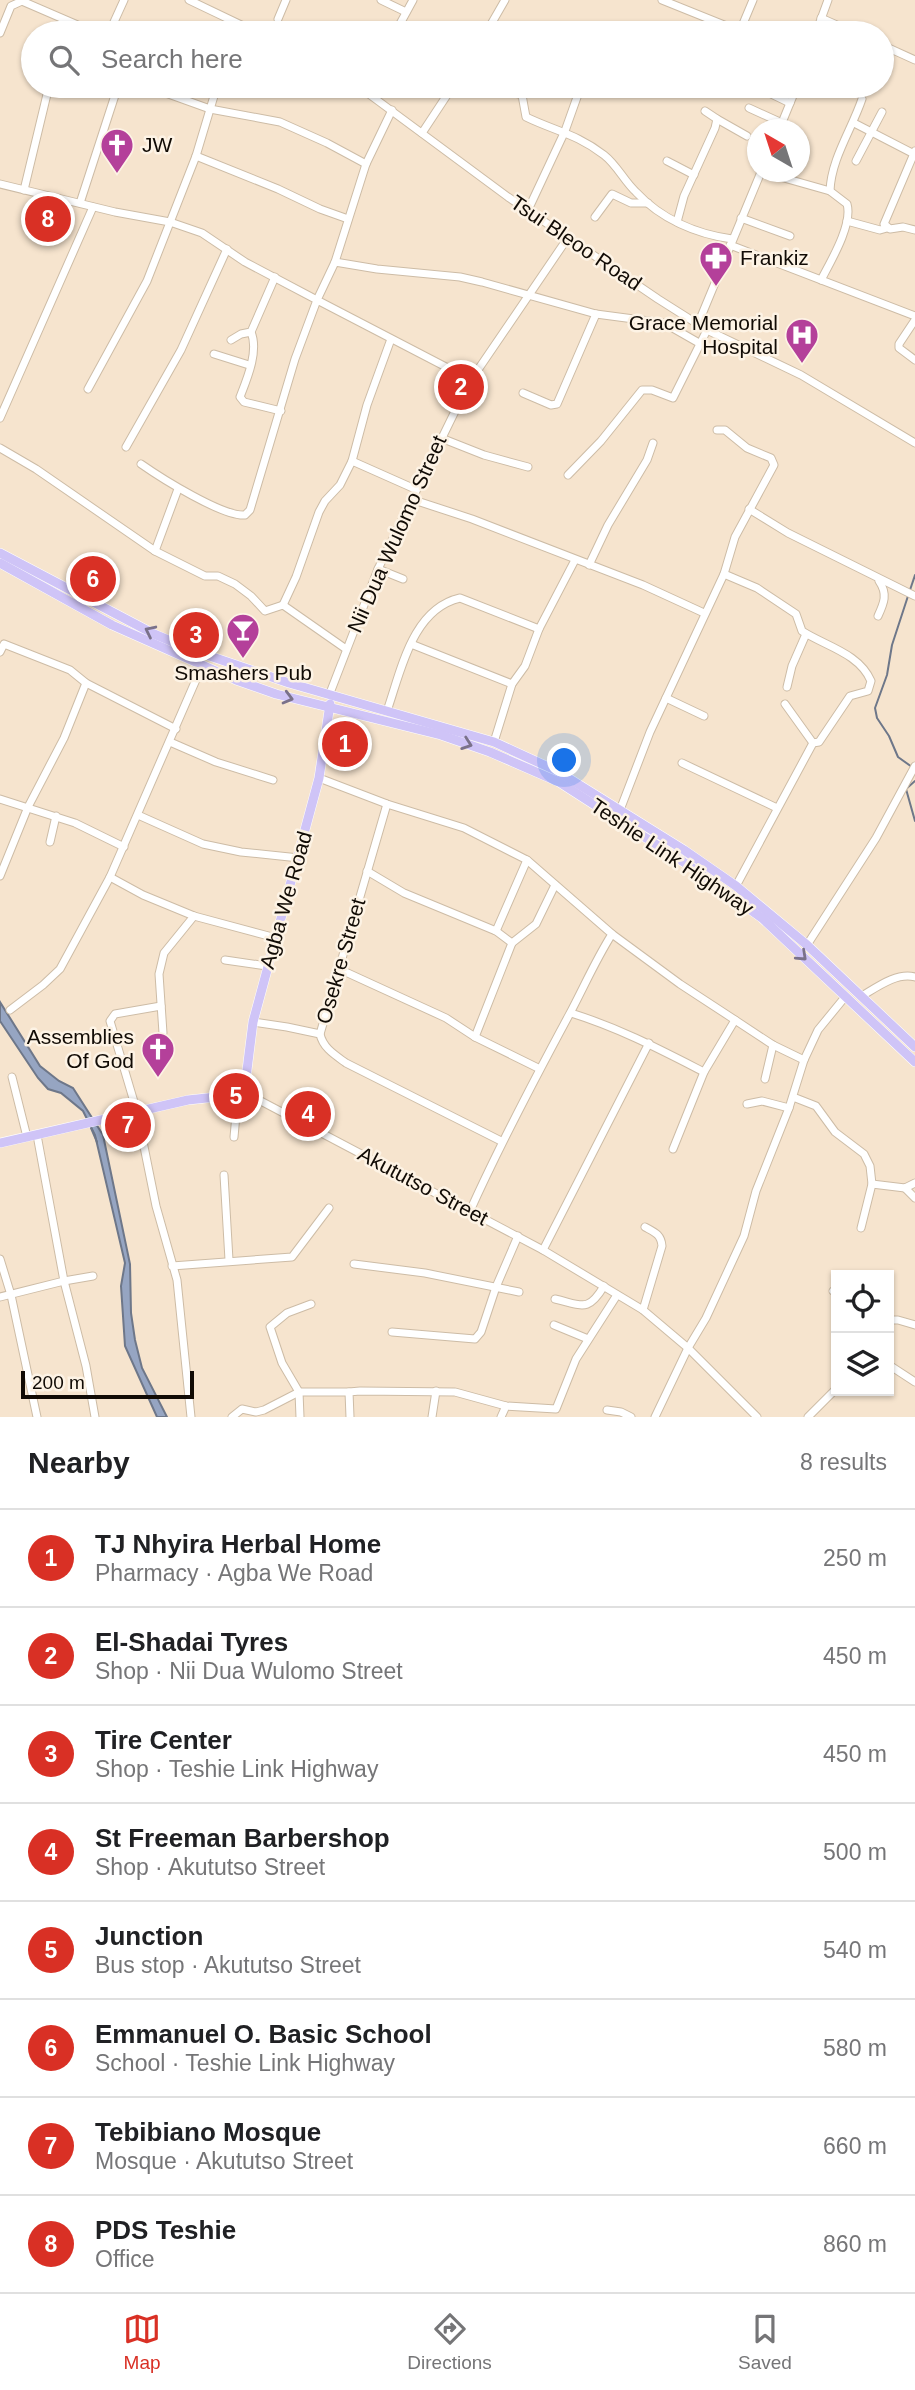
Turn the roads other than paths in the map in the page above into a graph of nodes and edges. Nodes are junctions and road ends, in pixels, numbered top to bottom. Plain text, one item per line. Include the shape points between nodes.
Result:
1 (124, 0) edge
2 (190, 0) edge
3 (286, 0) edge
4 (381, 0) edge
5 (413, 0) edge
6 (505, 0) edge
7 (662, 0) edge
8 (752, 0) edge
9 (828, 0) edge
10 (407, 12) junction
11 (821, 18) junction
12 (278, 19) dead end
13 (65, 21) edge
14 (115, 21) edge
15 (234, 21) edge
16 (402, 21) edge
17 (493, 21) edge
18 (714, 21) edge
19 (745, 21) edge
20 (820, 21) edge
21 (828, 21) edge
22 (0, 33) edge
23 (894, 50) edge
24 (915, 60) edge
25 (46, 98) edge
26 (114, 98) edge
27 (179, 98) edge
28 (213, 98) edge
29 (379, 98) edge
30 (445, 98) edge
31 (523, 98) edge
32 (577, 98) edge
33 (780, 98) edge
34 (792, 98) edge
35 (862, 99) dead end
36 (790, 103) junction
37 (749, 108) dead end
38 (210, 109) junction
39 (392, 110) junction
40 (705, 111) dead end
41 (882, 112) dead end
42 (768, 119) edge
43 (783, 119) edge
44 (717, 120) junction
45 (854, 123) junction
46 (565, 131) junction
47 (422, 133) junction
48 (871, 133) junction
49 (747, 136) dead end
50 (914, 152) edge
51 (195, 156) junction
52 (856, 161) dead end
53 (667, 162) dead end
54 (366, 164) junction
55 (694, 175) junction
56 (757, 182) edge
57 (798, 182) edge
58 (0, 184) edge
59 (24, 190) junction
60 (830, 191) junction
61 (80, 203) junction
62 (649, 203) junction
63 (93, 206) junction
64 (528, 210) junction
65 (595, 217) dead end
66 (741, 218) junction
67 (348, 219) junction
68 (847, 220) junction
69 (170, 222) junction
70 (677, 222) junction
71 (887, 228) junction
72 (915, 230) edge
73 (790, 236) dead end
74 (567, 239) junction
75 (731, 242) junction
76 (227, 249) junction
77 (335, 262) junction
78 (275, 277) junction
79 (821, 280) junction
80 (528, 296) junction
81 (317, 300) junction
82 (596, 314) junction
83 (915, 318) edge
84 (698, 324) junction
85 (707, 330) junction
86 (251, 332) junction
87 (391, 339) junction
88 (231, 341) dead end
89 (699, 343) junction
90 (215, 354) dead end
91 (915, 360) edge
92 (249, 365) junction
93 (471, 380) junction
94 (88, 389) dead end
95 (523, 393) dead end
96 (281, 411) junction
97 (0, 418) edge
98 (717, 430) dead end
99 (441, 438) junction
100 (653, 443) dead end
101 (915, 443) edge
102 (126, 447) dead end
103 (0, 449) edge
104 (352, 461) junction
105 (141, 464) dead end
106 (528, 467) dead end
107 (568, 475) dead end
108 (178, 489) junction
109 (415, 489) junction
110 (411, 499) junction
111 (749, 509) junction
112 (155, 551) junction
113 (0, 553) edge
114 (575, 560) junction
115 (0, 563) edge
116 (589, 565) junction
117 (379, 569) junction
118 (724, 574) junction
119 (403, 579) dead end
120 (878, 580) junction
121 (915, 596) edge
122 (283, 605) junction
123 (704, 613) junction
124 (878, 617) dead end
125 (539, 629) junction
126 (806, 634) junction
127 (411, 645) junction
128 (1, 646) edge
129 (346, 649) junction
130 (202, 666) junction
131 (86, 683) junction
132 (512, 684) junction
133 (787, 687) dead end
134 (330, 693) junction
135 (666, 698) junction
136 (785, 704) dead end
137 (330, 707) junction
138 (387, 711) junction
139 (704, 716) dead end
140 (176, 729) junction
141 (170, 742) junction
142 (494, 742) junction
143 (813, 743) junction
144 (682, 763) dead end
145 (915, 766) edge
146 (319, 778) junction
147 (273, 780) dead end
148 (0, 799) edge
149 (387, 804) junction
150 (28, 807) junction
151 (777, 808) junction
152 (620, 810) junction
153 (138, 815) junction
154 (56, 816) junction
155 (50, 842) dead end
156 (124, 846) junction
157 (299, 858) junction
158 (527, 860) junction
159 (367, 871) junction
160 (0, 876) edge
161 (110, 877) junction
162 (555, 885) junction
163 (736, 886) junction
164 (194, 916) junction
165 (496, 931) junction
166 (612, 934) junction
167 (276, 938) junction
168 (512, 943) junction
169 (807, 945) junction
170 (225, 960) dead end
171 (267, 966) junction
172 (339, 969) junction
173 (915, 977) edge
174 (862, 996) junction
175 (845, 997) junction
176 (161, 1006) junction
177 (10, 1010) dead end
178 (570, 1013) junction
179 (735, 1020) junction
180 (253, 1022) junction
181 (163, 1033) dead end
182 (320, 1034) junction
183 (475, 1037) junction
184 (649, 1042) junction
185 (773, 1045) junction
186 (915, 1047) edge
187 (804, 1060) junction
188 (915, 1062) edge
189 (538, 1068) junction
190 (704, 1072) junction
191 (12, 1077) dead end
192 (765, 1079) dead end
193 (241, 1094) junction
194 (793, 1097) junction
195 (747, 1104) dead end
196 (789, 1108) junction
197 (136, 1112) junction
198 (37, 1135) junction
199 (27, 1137) junction
200 (234, 1137) dead end
201 (501, 1141) junction
202 (0, 1143) edge
203 (673, 1149) dead end
204 (224, 1175) dead end
205 (915, 1183) edge
206 (872, 1184) junction
207 (905, 1188) junction
208 (915, 1198) edge
209 (329, 1208) dead end
210 (470, 1211) junction
211 (645, 1227) dead end
212 (861, 1228) dead end
213 (518, 1236) junction
214 (543, 1250) junction
215 (0, 1259) edge
216 (229, 1260) junction
217 (354, 1264) dead end
218 (172, 1266) junction
219 (93, 1276) dead end
220 (64, 1281) junction
221 (604, 1286) junction
222 (496, 1287) junction
223 (519, 1292) dead end
224 (10, 1295) junction
225 (617, 1295) junction
226 (0, 1297) edge
227 (555, 1299) dead end
228 (311, 1304) dead end
229 (643, 1310) junction
230 (894, 1320) edge
231 (554, 1325) dead end
232 (915, 1325) edge
233 (392, 1332) dead end
234 (588, 1339) junction
235 (688, 1348) junction
236 (894, 1368) edge
237 (915, 1382) edge
238 (436, 1391) junction
239 (299, 1392) junction
240 (349, 1392) junction
241 (831, 1394) edge
242 (506, 1406) junction
243 (607, 1410) dead end
244 (556, 1413) edge
245 (37, 1417) edge
246 (95, 1417) edge
247 (191, 1417) edge
248 (232, 1417) edge
249 (300, 1417) edge
250 (350, 1417) edge
251 (432, 1417) edge
252 (501, 1417) edge
253 (631, 1417) edge
254 (655, 1417) edge
255 (757, 1417) edge
256 (808, 1417) edge

1 - 14 street
2 - 15 street
3 - 12 street
4 - 10 street
5 - 10 street
6 - 17 street
7 - 18 street
8 - 19 street
9 - 11 street
10 - 16 street
11 - 20 street
11 - 21 street
13 - 22 street via 22,1 12,6
23 - 24 street
25 - 59 street
26 - 61 street
27 - 38 street
28 - 38 street
29 - 39 street, Tsui Bleoo Road
30 - 47 street
31 - 46 street via 526,117
32 - 46 street
33 - 36 street
34 - 36 street
35 - 45 street
36 - 43 street
37 - 42 street
38 - 51 street
38 - 54 street via 280,122
39 - 47 street, Tsui Bleoo Road
39 - 54 street
40 - 44 street
41 - 48 street
44 - 49 street
44 - 55 street
45 - 48 street
45 - 60 street via 834,163
46 - 62 street via 605,155
46 - 64 street
47 - 64 street, Tsui Bleoo Road
48 - 50 street
48 - 52 street
50 - 71 street via 884,219
51 - 67 street
51 - 69 street
53 - 55 street
54 - 67 street
55 - 70 street
56 - 66 street
57 - 60 street
58 - 59 street
59 - 61 street
60 - 68 street via 847,204
61 - 63 street
62 - 65 street via 631,203 612,194
62 - 70 street
63 - 69 street
63 - 97 street
64 - 74 street, Tsui Bleoo Road
66 - 73 street
66 - 75 street
67 - 77 street
68 - 71 street
68 - 79 street
69 - 76 street via 202,233
69 - 94 street via 147,281
70 - 75 street
71 - 72 street
74 - 80 street, Nii Dua Wulomo Street
74 - 84 street, Tsui Bleoo Road
75 - 79 street
75 - 84 street
76 - 78 street
76 - 102 street via 181,350
77 - 80 street via 460,277
77 - 81 street
78 - 81 street
78 - 86 street
79 - 83 street
80 - 82 street
80 - 93 street, Nii Dua Wulomo Street
81 - 87 street
81 - 96 street
82 - 89 street via 664,323
82 - 95 street via 557,404
83 - 91 street via 899,348
84 - 85 street, Tsui Bleoo Road
85 - 89 street
85 - 101 street, Tsui Bleoo Road via 801,375
86 - 88 street
86 - 92 street via 254,345
87 - 93 street
87 - 104 street
89 - 107 street via 673,398 642,390
90 - 92 street
92 - 96 street via 244,402
93 - 99 street, Nii Dua Wulomo Street
96 - 108 street via 245,515
98 - 111 street via 725,430 743,446 773,461
99 - 106 street
99 - 109 street, Nii Dua Wulomo Street
100 - 116 street
103 - 112 street
104 - 109 street
104 - 122 street via 319,512
105 - 108 street
108 - 112 street
109 - 110 street, Nii Dua Wulomo Street
110 - 114 street
110 - 117 street, Nii Dua Wulomo Street
111 - 118 street
111 - 120 street
112 - 122 street via 205,576 235,584 265,611
134 -> 113 main road, Teshie Link Highway via 278,680 154,634
114 - 116 street
114 - 125 street
115 - 130 main road, Teshie Link Highway via 112,625
116 - 123 street
117 - 119 street
117 - 129 street, Nii Dua Wulomo Street
118 - 123 street
118 - 126 street via 757,588 793,612
120 - 121 street
120 - 124 street via 885,594
122 - 129 street
123 - 135 street
125 - 127 street via 460,598 428,615
125 - 132 street
126 - 133 street
126 - 143 street via 847,654 871,681 868,691 850,696 825,736
127 - 132 street
127 - 138 street
128 - 131 street via 70,670
129 - 134 street, Nii Dua Wulomo Street
130 -> 137 main road, Teshie Link Highway via 276,694
130 - 140 street
131 - 140 street
131 - 150 street
132 - 142 street
134 - 137 main road, Agba We Road
134 - 138 main road, Teshie Link Highway
135 - 139 street
135 - 152 street
136 - 143 street
137 - 146 main road, Agba We Road
137 -> 175 main road, Teshie Link Highway via 491,752 558,782 732,895
138 - 142 main road, Teshie Link Highway
140 - 141 street
141 - 147 street
141 - 153 street
142 - 152 main road, Teshie Link Highway via 557,771
143 - 151 street
144 - 151 street
145 - 169 street via 876,838
146 - 149 street
146 - 157 main road, Agba We Road
148 - 150 street
149 - 158 street via 464,828
149 - 159 street, Osekre Street
150 - 154 street
150 - 160 street
151 - 163 street
152 - 163 main road, Teshie Link Highway
153 - 156 street
153 - 157 street via 203,844
154 - 155 street
154 - 156 street
156 - 161 street
157 - 167 main road, Agba We Road
158 - 162 street
158 - 165 street
159 - 165 street
159 - 172 street, Osekre Street
161 - 164 street
161 - 177 street via 60,969
162 - 166 street
162 - 168 street via 536,924
163 - 169 main road, Teshie Link Highway
164 - 167 street
164 - 176 street via 164,953 159,974
165 - 168 street
166 - 178 street
166 - 179 street
167 - 171 main road, Agba We Road
168 - 183 street
169 - 174 main road, Teshie Link Highway
170 - 171 street
171 - 180 main road, Agba We Road
172 - 182 street, Osekre Street
172 - 183 street via 446,1018
173 - 174 street via 899,977
174 - 186 main road, Teshie Link Highway
175 - 187 street via 818,1030
175 - 188 main road, Teshie Link Highway
176 - 181 street
176 - 197 street via 115,1014 110,1021
178 - 184 street
178 - 189 street
179 - 185 street
179 - 190 street
180 - 182 street
180 - 193 main road, Agba We Road
182 - 201 street, Osekre Street via 324,1045 346,1063
183 - 189 street
184 - 190 street
184 - 214 street
185 - 187 street
185 - 192 street
187 - 194 street
189 - 201 street
190 - 203 street
191 - 199 street
193 - 197 main road
193 - 200 street
193 - 210 street, Akututso Street
194 - 196 street
194 - 206 street via 816,1106 835,1132 861,1149
195 - 196 street via 762,1101
196 - 235 street via 756,1191 744,1236
197 - 198 main road
197 - 218 street
198 - 199 main road
198 - 220 street
199 - 202 main road
201 - 210 street
204 - 216 street
205 - 207 street
206 - 207 street
206 - 212 street
207 - 208 street
209 - 216 street via 292,1257
210 - 213 street, Akututso Street
211 - 229 street via 657,1234 662,1246
213 - 214 street, Akututso Street
213 - 222 street
214 - 221 street, Akututso Street
215 - 224 street
216 - 218 street
217 - 222 street
218 - 247 street
219 - 220 street
220 - 224 street
220 - 246 street
221 - 225 street, Akututso Street
221 - 227 street via 595,1301 584,1306
222 - 223 street
222 - 233 street via 475,1339
224 - 226 street
224 - 245 street
225 - 229 street, Akututso Street
225 - 234 street
228 - 239 street via 287,1312 270,1327 282,1363
229 - 235 street, Akututso Street
230 - 232 street
231 - 234 street
234 - 244 street via 565,1382
235 - 254 street
235 - 255 street, Akututso Street
236 - 237 street
238 - 240 street
238 - 242 street
238 - 251 street
239 - 240 street
239 - 248 street via 264,1410 242,1409
239 - 249 street
240 - 250 street
241 - 256 street
242 - 244 street
242 - 252 street
243 - 253 street

